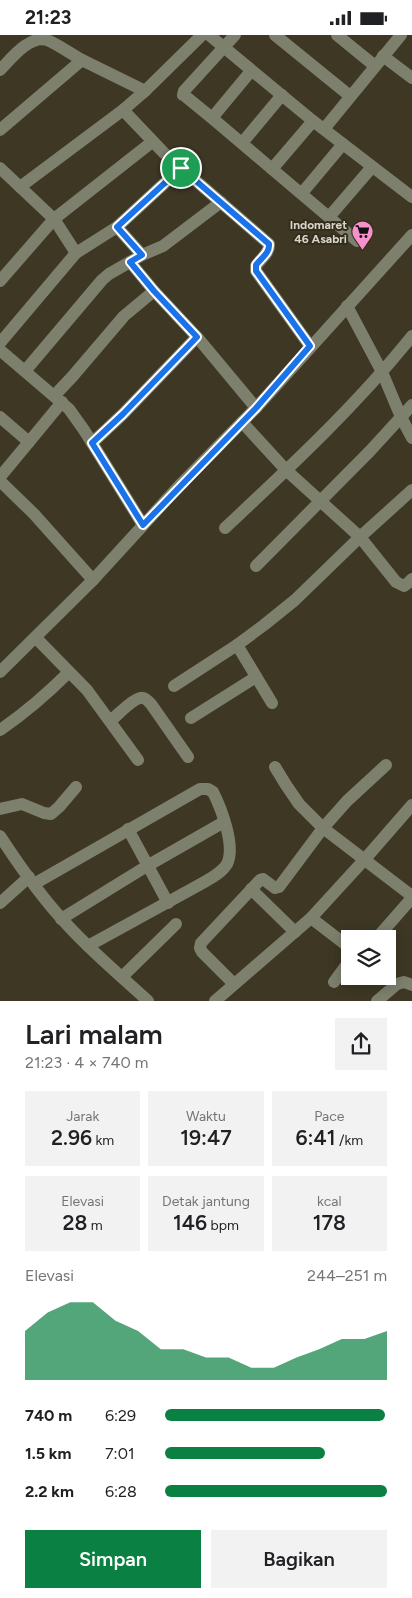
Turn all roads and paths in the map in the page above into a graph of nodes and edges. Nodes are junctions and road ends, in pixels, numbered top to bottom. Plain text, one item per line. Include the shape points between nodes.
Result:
1 (202, 35) edge
2 (209, 35) edge
3 (235, 35) edge
4 (274, 35) edge
5 (337, 35) edge
6 (399, 35) edge
7 (224, 47) junction
8 (383, 56) junction
9 (82, 60) junction
10 (375, 67) junction
11 (0, 70) edge
12 (251, 71) junction
13 (412, 78) edge
14 (145, 91) junction
15 (282, 95) junction
16 (350, 96) junction
17 (123, 110) junction
18 (212, 117) junction
19 (313, 121) junction
20 (324, 129) junction
21 (0, 130) edge
22 (152, 142) junction
23 (242, 143) junction
24 (342, 144) junction
25 (372, 167) junction
26 (0, 168) edge
27 (181, 168) junction
28 (272, 169) junction
29 (20, 187) junction
30 (302, 193) junction
31 (412, 197) edge
32 (221, 202) junction
33 (329, 217) junction
34 (54, 219) junction
35 (117, 227) junction
36 (412, 235) edge
37 (357, 241) dead end
38 (76, 253) junction
39 (142, 255) junction
40 (130, 262) junction
41 (0, 281) edge
42 (154, 291) junction
43 (347, 306) junction
44 (412, 336) edge
45 (197, 337) junction
46 (0, 343) edge
47 (310, 346) junction
48 (0, 350) edge
49 (25, 371) junction
50 (382, 372) junction
51 (58, 399) junction
52 (412, 405) edge
53 (256, 408) junction
54 (0, 417) edge
55 (401, 417) junction
56 (242, 423) junction
57 (412, 438) edge
58 (29, 442) junction
59 (92, 443) junction
60 (286, 470) junction
61 (0, 479) edge
62 (412, 490) edge
63 (321, 501) junction
64 (143, 525) junction
65 (224, 528) dead end
66 (360, 537) junction
67 (256, 566) dead end
68 (412, 579) edge
69 (93, 580) junction
70 (36, 638) junction
71 (237, 645) junction
72 (0, 672) edge
73 (69, 672) junction
74 (256, 677) junction
75 (174, 686) dead end
76 (272, 703) dead end
77 (191, 718) dead end
78 (110, 721) junction
79 (0, 730) edge
80 (188, 757) dead end
81 (138, 760) dead end
82 (386, 765) dead end
83 (275, 767) dead end
84 (76, 787) dead end
85 (412, 805) edge
86 (0, 809) edge
87 (224, 823) junction
88 (323, 828) junction
89 (128, 829) junction
90 (0, 836) edge
91 (11, 852) junction
92 (365, 859) junction
93 (0, 860) edge
94 (147, 866) junction
95 (32, 881) junction
96 (251, 889) junction
97 (412, 897) edge
98 (0, 903) edge
99 (168, 903) junction
100 (310, 918) junction
101 (61, 919) junction
102 (176, 925) dead end
103 (384, 930) edge
104 (295, 932) junction
105 (341, 941) edge
106 (88, 946) junction
107 (341, 972) edge
108 (122, 977) junction
109 (334, 982) dead end
110 (234, 984) junction
111 (412, 985) edge
112 (148, 1001) edge
113 (215, 1001) edge
114 (377, 1001) edge

1 - 14 street
2 - 7 street
3 - 7 street
4 - 16 street
5 - 10 street
6 - 8 street
7 - 12 street
7 - 18 street via 183,93
8 - 10 street
8 - 13 street
9 - 11 street via 48,40 38,39 28,43
9 - 14 street
9 - 21 street
10 - 16 street
12 - 15 street
12 - 18 street
14 - 17 street
15 - 19 street
15 - 23 street
16 - 20 street
17 - 22 street
17 - 29 street
18 - 23 street
19 - 20 street
19 - 28 street
20 - 24 street
22 - 27 street
22 - 34 street
23 - 28 street
24 - 25 street
24 - 30 street
25 - 31 street
25 - 33 street
26 - 29 street
27 - 32 street
27 - 35 street
28 - 30 street
29 - 34 street
30 - 33 street
32 - 39 street via 162,246
32 - 47 street via 269,244 267,252 256,265 256,271
33 - 37 street
34 - 38 street
34 - 41 street
35 - 38 street
35 - 39 street
36 - 43 street
38 - 46 street
39 - 40 street
40 - 42 street
40 - 49 street via 93,289
42 - 45 street
42 - 51 street via 124,316 72,377
43 - 47 street
43 - 50 street
44 - 50 street
45 - 53 street
45 - 59 street
47 - 53 street
48 - 49 street
49 - 51 street
50 - 55 street
50 - 60 street
51 - 58 street
51 - 59 street via 74,415
52 - 55 street
53 - 56 street
54 - 58 street
55 - 57 street
55 - 63 street
56 - 60 street
56 - 64 street
58 - 61 street
59 - 64 street
60 - 63 street
60 - 65 street
61 - 69 street
62 - 66 street
63 - 66 street
63 - 67 street
64 - 69 street
66 - 68 street via 396,582 404,585
66 - 71 street via 295,600
69 - 70 street
70 - 72 street
70 - 73 street
71 - 74 street
71 - 75 street
73 - 78 street
73 - 79 street via 24,714
74 - 76 street
74 - 77 street
78 - 80 street via 133,702 146,699
78 - 81 street
82 - 88 street
83 - 88 street via 299,804
84 - 86 street via 51,814 22,804
85 - 92 street
87 - 89 street via 213,792 204,788
87 - 94 street
87 - 99 street via 230,847 226,865 216,875
88 - 92 street
88 - 96 street via 279,887 275,888 263,879
89 - 94 street
89 - 95 street
90 - 91 street
91 - 93 street
91 - 95 street
92 - 97 street
92 - 100 street
94 - 99 street
94 - 101 street
95 - 98 street
95 - 101 street
96 - 104 street
96 - 110 street via 204,939 200,948
97 - 103 street
99 - 106 street
100 - 104 street
100 - 105 street
101 - 106 street
102 - 108 street
104 - 110 street
106 - 108 street
107 - 109 street
108 - 112 street
110 - 113 street
111 - 114 street via 404,981 397,984

